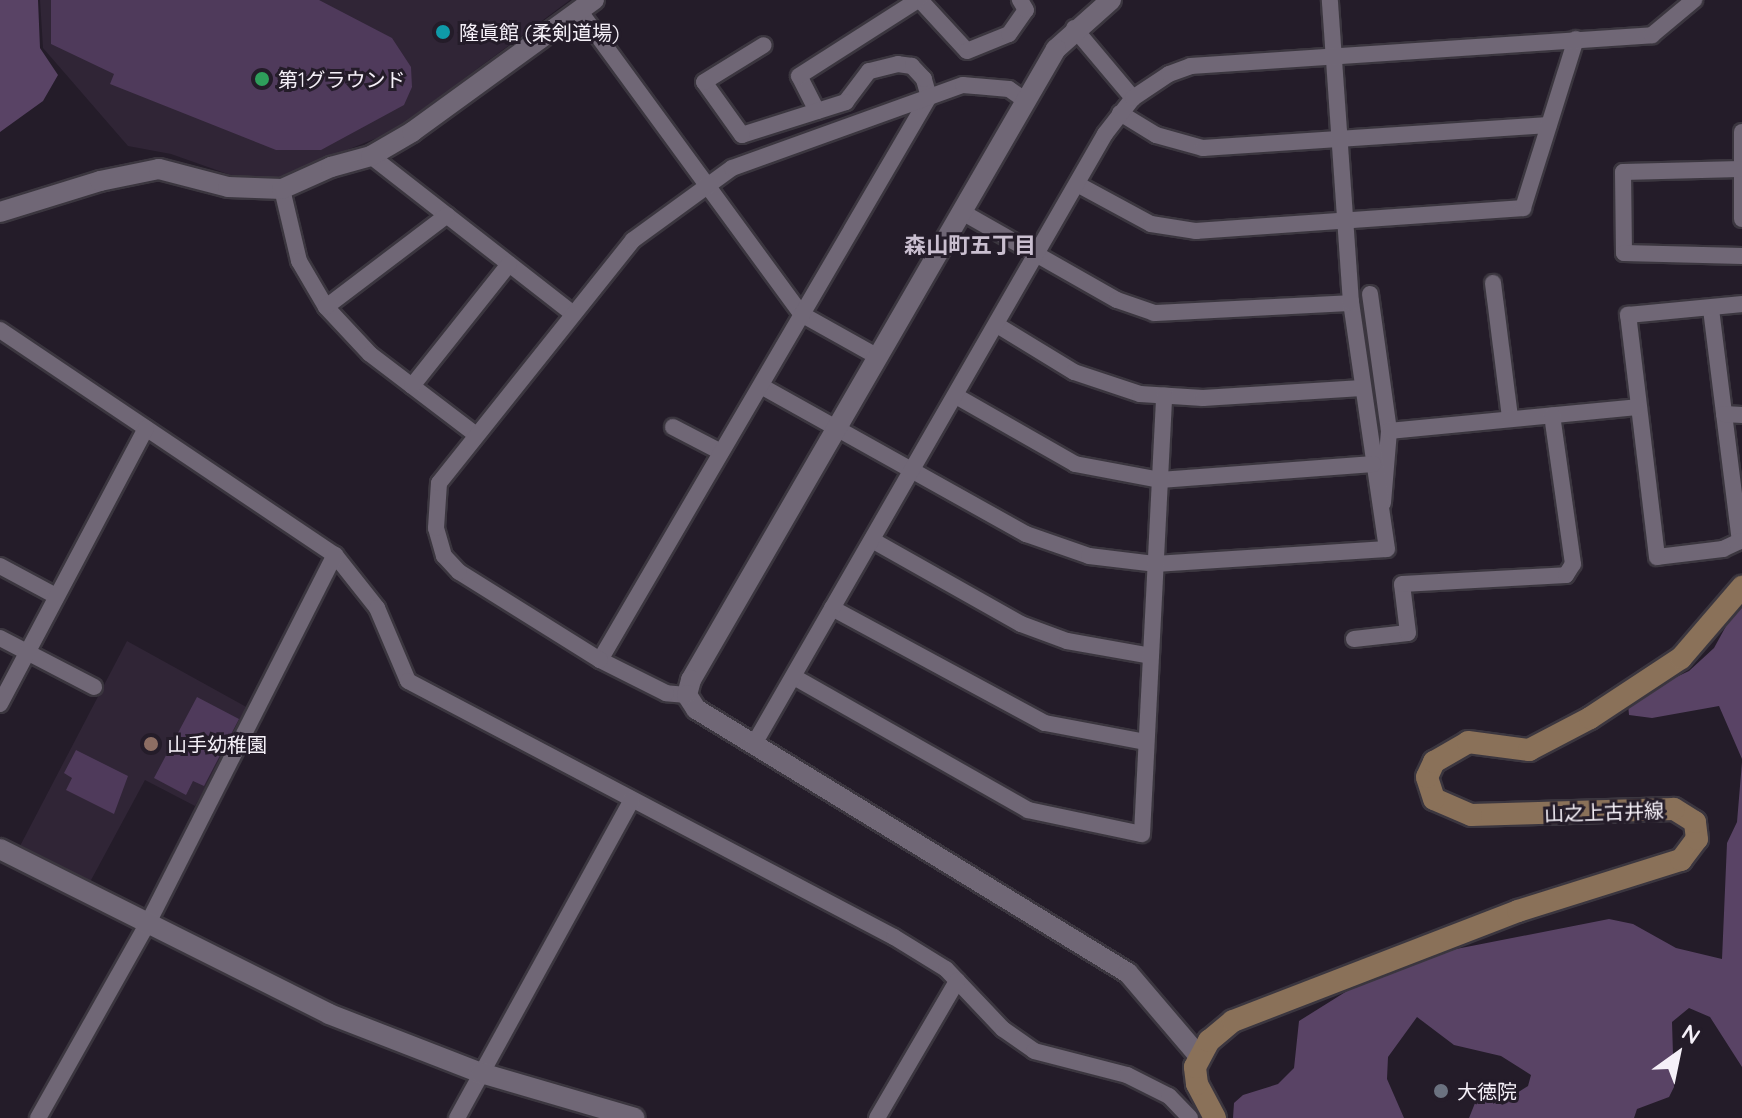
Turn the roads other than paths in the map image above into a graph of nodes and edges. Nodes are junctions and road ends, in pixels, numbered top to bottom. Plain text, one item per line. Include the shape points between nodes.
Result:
1 (919, 0) edge
2 (1020, 0) edge
3 (1111, 0) edge
4 (1330, 0) edge
5 (1694, 0) edge
6 (588, 6) edge
7 (1074, 28) junction
8 (1576, 39) junction
9 (764, 45) dead end
10 (1333, 56) junction
11 (929, 97) junction
12 (1133, 98) junction
13 (1025, 100) junction
14 (817, 111) junction
15 (1120, 113) junction
16 (1548, 125) junction
17 (1742, 132) edge
18 (1339, 138) junction
19 (371, 156) junction
20 (1740, 169) edge
21 (1077, 184) junction
22 (707, 186) junction
23 (282, 189) junction
24 (0, 212) edge
25 (962, 212) junction
26 (447, 215) junction
27 (1742, 219) edge
28 (1347, 220) junction
29 (1036, 254) junction
30 (1742, 256) edge
31 (509, 264) junction
32 (1493, 283) dead end
33 (1370, 294) dead end
34 (1351, 303) junction
35 (1742, 304) edge
36 (326, 307) junction
37 (1711, 309) junction
38 (572, 313) junction
39 (801, 314) junction
40 (997, 325) junction
41 (0, 330) edge
42 (878, 357) junction
43 (412, 386) junction
44 (761, 386) junction
45 (1362, 388) junction
46 (956, 396) junction
47 (1164, 396) junction
48 (1637, 407) junction
49 (1724, 414) junction
50 (1552, 415) junction
51 (1742, 415) edge
52 (1510, 418) junction
53 (673, 427) dead end
54 (837, 427) junction
55 (146, 428) junction
56 (1389, 431) junction
57 (475, 434) junction
58 (721, 452) junction
59 (1373, 464) junction
60 (912, 471) junction
61 (1160, 480) junction
62 (1382, 509) junction
63 (872, 540) junction
64 (335, 555) junction
65 (1155, 564) junction
66 (0, 566) edge
67 (1742, 587) edge
68 (56, 596) junction
69 (832, 608) junction
70 (0, 638) edge
71 (1354, 639) dead end
72 (27, 652) junction
73 (1151, 656) junction
74 (600, 660) junction
75 (794, 677) junction
76 (94, 687) dead end
77 (687, 695) junction
78 (0, 704) edge
79 (1146, 742) junction
80 (754, 744) junction
81 (632, 800) junction
82 (0, 849) edge
83 (148, 923) junction
84 (957, 981) junction
85 (1199, 1056) junction
86 (481, 1073) junction
87 (38, 1118) edge
88 (457, 1118) edge
89 (635, 1118) edge
90 (877, 1118) edge
91 (1190, 1118) edge
92 (1215, 1118) edge

1 - 2 street via 967,51 1009,34 1026,10
1 - 14 street via 799,76
3 - 7 street
4 - 10 street
5 - 8 street via 1652,35
6 - 19 street
6 - 22 street
7 - 12 street
7 - 13 street
8 - 10 street
8 - 16 street
9 - 14 street via 704,82 742,135
10 - 12 street via 1191,66
10 - 18 street
11 - 13 street via 963,85 1009,89
11 - 14 street via 924,79 912,66 898,64 869,71 846,102
11 - 22 street via 751,157
11 - 39 street
12 - 15 street
13 - 25 street
15 - 18 street via 1185,147
15 - 21 street
16 - 18 street
16 - 28 street via 1523,208
17 - 20 street
18 - 28 street
19 - 23 street
19 - 26 street
20 - 27 street
20 - 30 street via 1623,172 1624,253
21 - 28 street via 1172,230
21 - 29 street
22 - 38 street via 633,240
22 - 39 street
23 - 24 street via 228,187 159,169
23 - 36 street via 299,261
25 - 29 street
25 - 42 street
26 - 31 street
26 - 36 street
28 - 34 street
29 - 34 street via 1117,300 1154,313
29 - 40 street
31 - 38 street
31 - 43 street
32 - 52 street
33 - 56 street
34 - 45 street
35 - 37 street
36 - 43 street via 370,354
37 - 48 street via 1628,315
37 - 49 street
38 - 57 street
39 - 42 street
39 - 44 street
40 - 46 street
40 - 47 street via 1074,372 1140,394
41 - 55 street
42 - 54 street
43 - 57 street
44 - 54 street
44 - 58 street
45 - 47 street
45 - 59 street
46 - 60 street
46 - 61 street via 1075,464
47 - 61 street
48 - 49 street via 1657,557 1723,549 1740,541
48 - 50 street
49 - 51 street
50 - 52 street
50 - 71 street via 1573,564 1566,575 1402,584 1408,633
52 - 56 street
53 - 58 street
54 - 60 street
54 - 77 street
55 - 64 street
55 - 68 street
56 - 62 street
57 - 74 street via 439,483 436,528 444,556 459,572
58 - 74 street
59 - 61 street
59 - 62 street
60 - 63 street
60 - 65 street via 1049,543 1089,556
61 - 65 street
62 - 65 street via 1387,549
63 - 69 street
63 - 73 street via 1021,624 1067,641
64 - 81 street via 377,608 408,681
64 - 83 street
65 - 73 street
66 - 68 street
67 - 85 main road, 山之上古井線 via 1681,658 1590,718 1529,750 1468,742 1434,762 1427,777 1434,799 1471,815 1674,809 1695,822 1697,839 1681,860 1518,911 1233,1021
68 - 72 street
69 - 75 street
69 - 79 street via 1045,723
70 - 72 street
72 - 76 street
72 - 78 street
73 - 79 street
74 - 77 street via 666,693
75 - 79 street via 1028,810 1099,829 1142,834
75 - 80 street
77 - 80 street via 696,709
80 - 85 street via 1128,973
81 - 84 street via 894,937
81 - 86 street
82 - 83 street
83 - 86 street via 329,1014
83 - 87 street
84 - 90 street
84 - 91 street via 1003,1029 1034,1051 1127,1075 1169,1096
85 - 92 main road via 1197,1084
86 - 88 street
86 - 89 street

